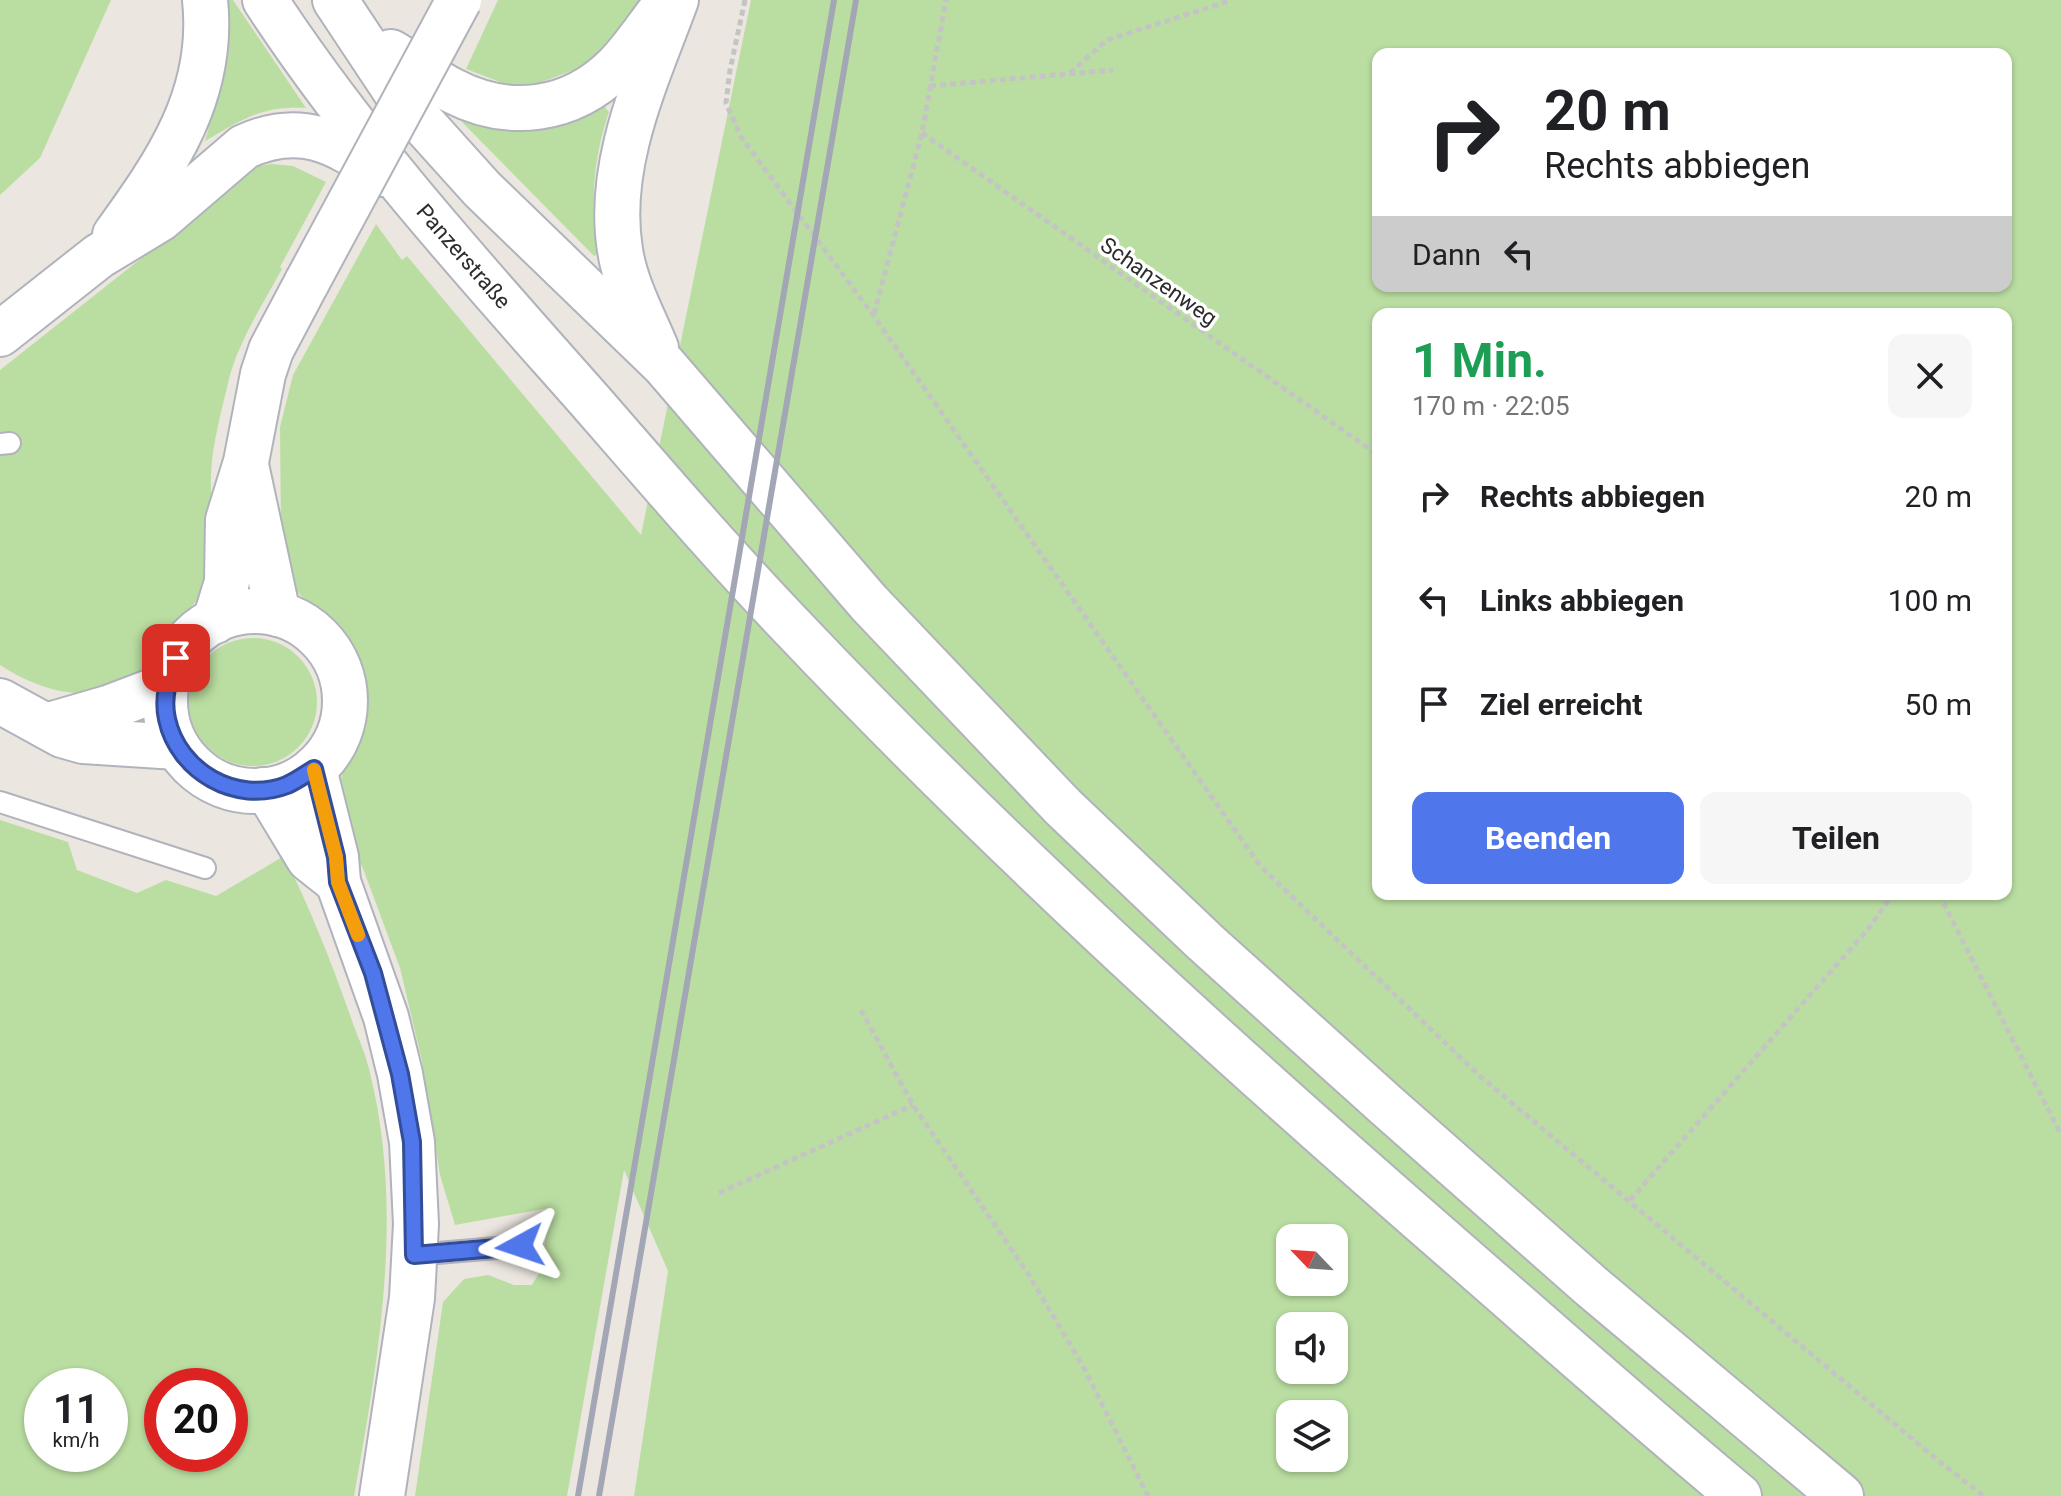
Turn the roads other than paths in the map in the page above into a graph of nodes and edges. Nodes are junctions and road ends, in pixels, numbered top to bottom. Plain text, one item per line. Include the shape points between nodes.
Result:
1 (205, 0) edge
2 (265, 0) edge
3 (459, 0) edge
4 (673, 0) edge
5 (345, 15) edge
6 (428, 216) junction
7 (99, 256) junction
8 (0, 334) edge
9 (664, 365) junction
10 (246, 462) junction
11 (278, 614) junction
12 (215, 621) junction
13 (166, 686) junction
14 (0, 701) edge
15 (46, 726) junction
16 (177, 747) junction
17 (314, 769) junction
18 (263, 790) junction
19 (0, 802) edge
20 (205, 868) dead end
21 (338, 882) junction
22 (520, 1246) dead end
23 (414, 1255) junction
24 (382, 1496) edge
25 (1739, 1496) edge
26 (1841, 1496) edge

1 - 7 main road via 204,52 186,122 161,172
2 - 6 main road, Panzerstraße via 296,48
3 - 10 main road, bridge via 271,350
4 - 5 main road via 616,67 589,89 542,108 485,105 454,91
4 - 9 main road via 634,113 616,212 620,252 634,297
5 - 9 main road via 400,98 482,189
6 - 7 main road via 359,157 325,139 286,135 244,147 160,219
6 - 25 main road, Panzerstraße via 677,501 931,769 1208,1033
7 - 8 main road
9 - 26 main road via 869,603 1063,807 1387,1106
10 - 11 main road
10 - 12 main road via 228,520 227,582
11 - 12 main road via 248,611
11 - 17 main road via 313,631 337,662 343,680 337,737
12 - 13 main road via 194,634 176,658
13 - 15 main road
13 - 16 main road via 166,718
14 - 15 main road
15 - 16 main road via 83,741
16 - 18 main road via 198,771 225,786
17 - 18 main road via 287,785
17 - 21 main road
18 - 21 main road via 309,859
19 - 20 lane
21 - 23 main road via 373,973 400,1074 412,1142
22 - 23 lane
23 - 24 main road via 406,1348

